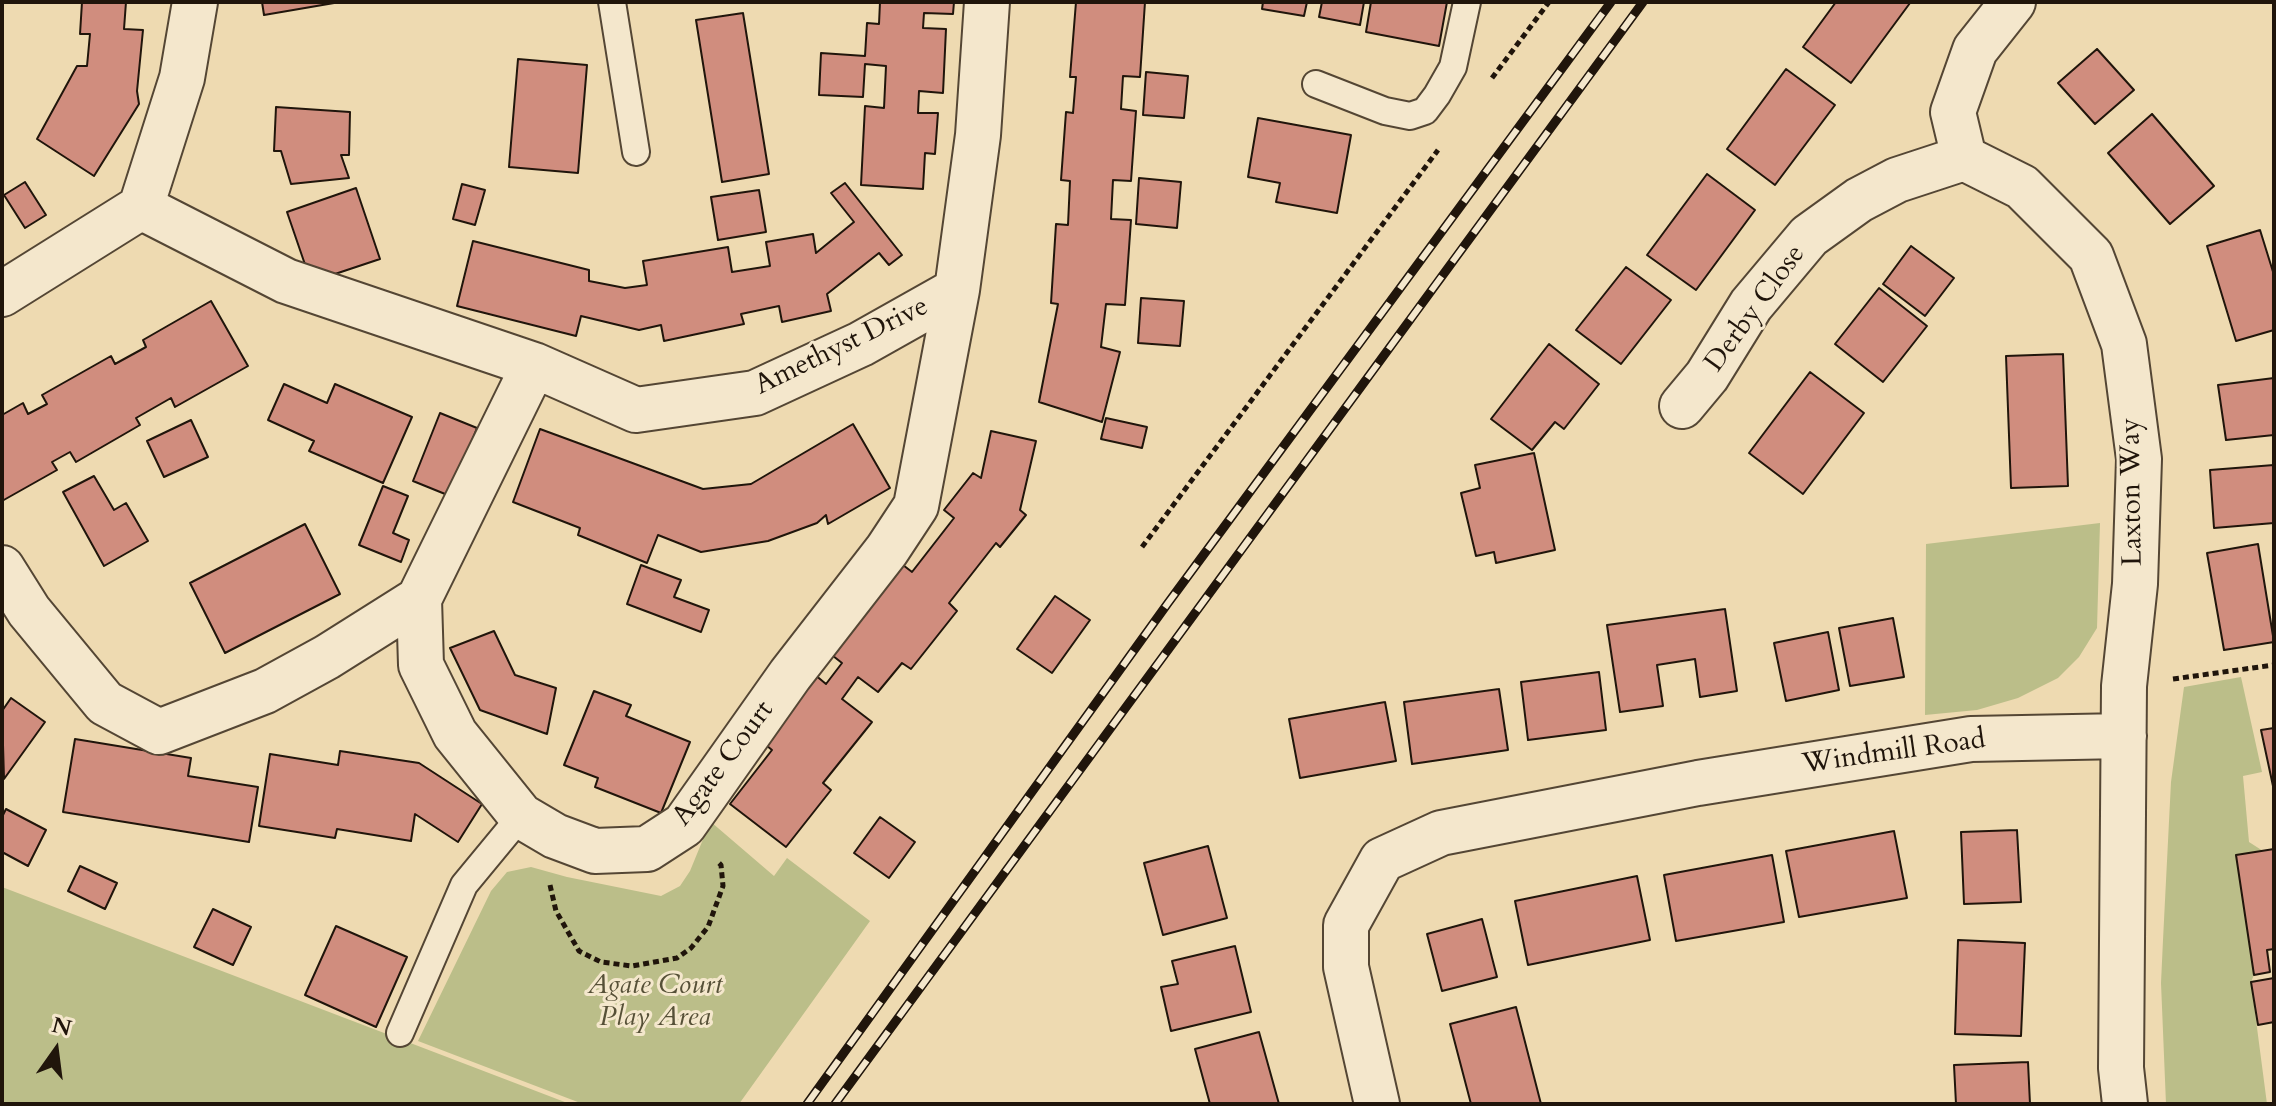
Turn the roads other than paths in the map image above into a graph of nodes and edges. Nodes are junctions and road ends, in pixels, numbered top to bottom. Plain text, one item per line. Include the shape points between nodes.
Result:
1 (195, 2) edge
2 (612, 2) edge
3 (987, 2) edge
4 (1467, 2) edge
5 (2013, 2) edge
6 (1316, 84) dead end
7 (636, 152) dead end
8 (1964, 158) junction
9 (141, 207) junction
10 (957, 290) junction
11 (2, 294) edge
12 (534, 365) junction
13 (1682, 406) dead end
14 (2, 568) edge
15 (419, 599) junction
16 (2124, 736) junction
17 (538, 826) junction
18 (400, 1033) dead end
19 (1377, 1104) edge
20 (2125, 1104) edge

1 - 9 street via 182,78
2 - 7 lane
3 - 10 street, Amethyst Drive via 978,135
4 - 6 lane via 1453,67 1425,111 1410,116 1385,111
5 - 8 street via 1975,50 1953,112
8 - 13 street, Derby Close via 1897,180 1809,236 1751,305
8 - 16 street, Laxton Way via 2022,187 2091,256 2124,344 2139,459
9 - 11 street
9 - 12 street, Amethyst Drive via 286,281
10 - 12 street, Amethyst Drive via 861,344 755,393 636,410
10 - 17 street, Agate Court via 916,506 684,825 647,849 595,851
12 - 15 street
14 - 15 street via 29,611 105,703 159,732 265,691
15 - 17 street via 421,665 455,734
16 - 19 street, Windmill Road via 1971,739 1698,783 1441,833 1382,860 1346,925 1346,967
16 - 20 street
17 - 18 lane via 464,885

